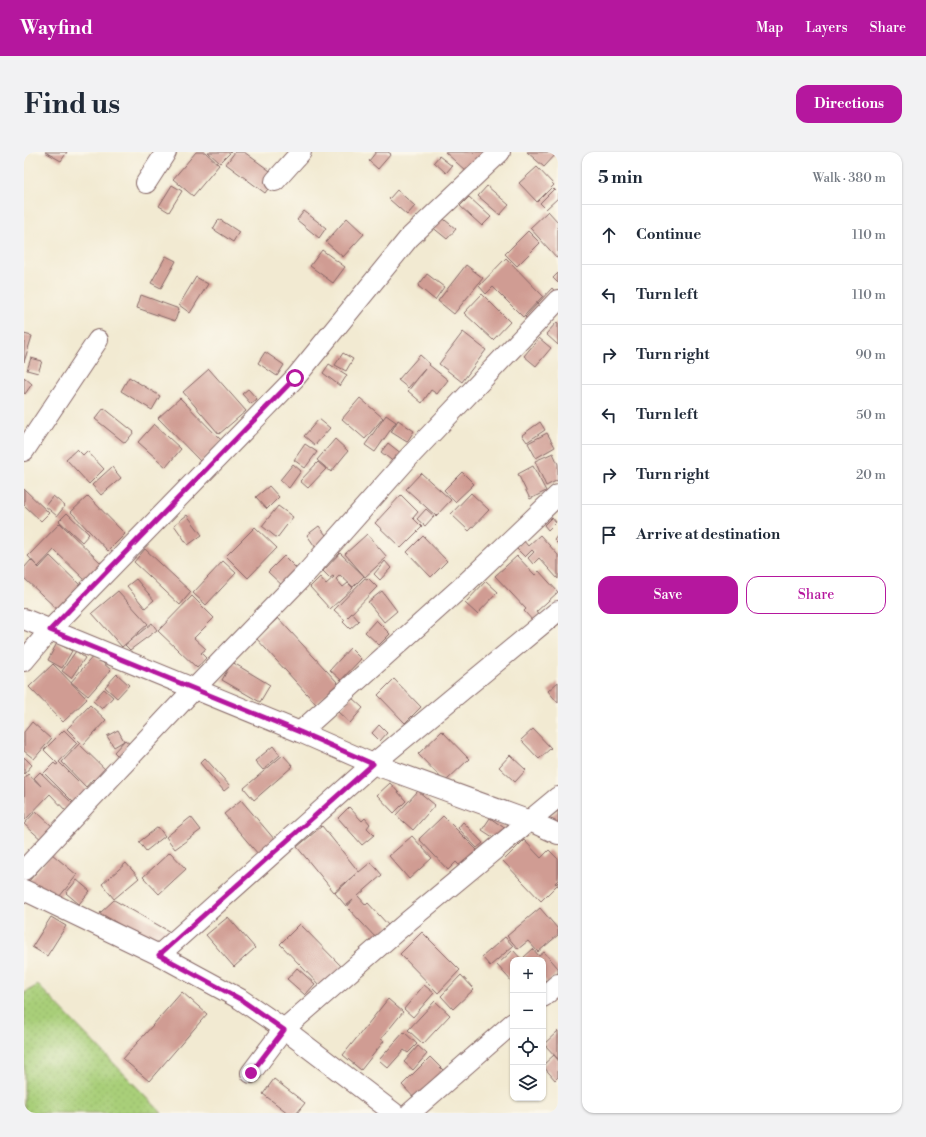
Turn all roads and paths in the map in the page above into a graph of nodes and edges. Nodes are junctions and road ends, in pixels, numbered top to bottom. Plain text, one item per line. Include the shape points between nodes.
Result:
1 (166, 152) edge
2 (301, 152) edge
3 (500, 152) edge
4 (275, 181) dead end
5 (146, 182) dead end
6 (558, 300) edge
7 (98, 340) dead end
8 (24, 451) edge
9 (558, 495) edge
10 (558, 611) edge
11 (24, 619) edge
12 (50, 630) junction
13 (24, 661) edge
14 (194, 688) junction
15 (300, 732) junction
16 (373, 764) junction
17 (558, 797) edge
18 (530, 821) junction
19 (558, 834) edge
20 (24, 870) edge
21 (24, 890) edge
22 (159, 955) junction
23 (558, 984) edge
24 (546, 994) edge
25 (510, 1026) edge
26 (284, 1030) junction
27 (251, 1073) dead end
28 (394, 1113) edge
29 (410, 1113) edge

1 - 5 street
2 - 4 street
3 - 12 street via 409,238 295,378
6 - 14 street via 409,457 308,571
7 - 8 street
9 - 15 street
10 - 16 street
11 - 12 street
12 - 13 street
12 - 14 street
14 - 15 street
14 - 20 street
15 - 16 street
16 - 18 street
16 - 22 street
17 - 18 street
18 - 19 street
18 - 26 street via 406,923
21 - 22 street
22 - 26 street via 240,999
23 - 24 street
25 - 29 street
26 - 27 street
26 - 28 street

